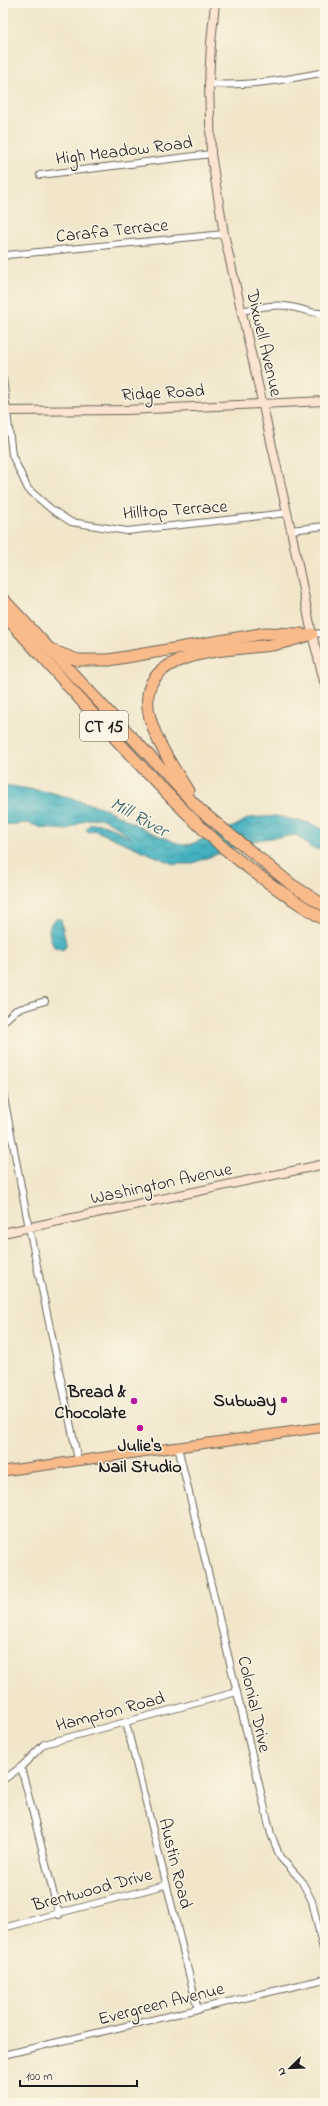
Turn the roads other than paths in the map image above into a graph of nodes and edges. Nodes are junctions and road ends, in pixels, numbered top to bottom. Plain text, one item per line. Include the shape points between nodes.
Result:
1 (215, 3) edge
2 (325, 72) edge
3 (209, 84) junction
4 (211, 154) junction
5 (40, 175) dead end
6 (224, 234) junction
7 (3, 258) edge
8 (241, 311) junction
9 (325, 312) edge
10 (3, 378) edge
11 (325, 401) edge
12 (262, 404) junction
13 (4, 411) edge
14 (287, 513) junction
15 (325, 526) edge
16 (291, 530) junction
17 (3, 599) edge
18 (3, 614) edge
19 (325, 633) edge
20 (312, 634) junction
21 (49, 649) junction
22 (325, 685) edge
23 (200, 810) junction
24 (325, 906) edge
25 (325, 920) edge
26 (45, 1001) dead end
27 (3, 1022) edge
28 (3, 1092) edge
29 (325, 1164) edge
30 (29, 1228) junction
31 (3, 1233) edge
32 (325, 1427) edge
33 (178, 1447) junction
34 (78, 1460) junction
35 (3, 1471) edge
36 (237, 1692) junction
37 (126, 1723) junction
38 (21, 1767) junction
39 (3, 1780) edge
40 (165, 1885) junction
41 (59, 1914) junction
42 (3, 1928) edge
43 (325, 1958) edge
44 (325, 1979) edge
45 (198, 2010) junction
46 (3, 2055) edge

1 - 3 main road, Dixwell Avenue
2 - 3 street via 285,81 240,85
3 - 4 main road, Dixwell Avenue
4 - 5 street, High Meadow Road
4 - 6 main road, Dixwell Avenue
6 - 7 street, Carafa Terrace
6 - 8 main road, Dixwell Avenue
8 - 9 street via 267,306 290,306 315,314
8 - 12 main road, Dixwell Avenue
10 - 13 street
11 - 12 main road, Ridge Road
12 - 13 main road, Ridge Road via 96,411
12 - 14 main road, Dixwell Avenue
13 - 14 street, Hilltop Terrace via 12,455 28,489 71,522 127,531
14 - 16 main road, Dixwell Avenue
15 - 16 street
16 - 20 main road, Dixwell Avenue
17 - 21 highway, CT 15
18 - 25 highway, CT 15 via 136,762 208,834 297,903
19 - 20 street
20 - 21 highway via 266,633 109,660 78,660
20 - 22 main road, Dixwell Avenue
20 - 23 highway via 273,645 200,653 166,665 155,678 148,695 150,717 165,752
21 - 23 highway, CT 15
23 - 24 highway, CT 15 via 292,885
26 - 27 street via 16,1010
28 - 30 street
29 - 30 main road, Washington Avenue
30 - 31 main road, Washington Avenue
30 - 34 street
32 - 33 main road
33 - 34 main road
33 - 36 street, Colonial Drive
34 - 35 main road
36 - 37 street, Hampton Road
36 - 43 street, Colonial Drive via 271,1834 280,1857 301,1880 312,1901
37 - 38 street, Hampton Road via 44,1744
37 - 40 street, Austin Road
38 - 39 street, Hampton Road
38 - 41 street
40 - 41 street, Brentwood Drive
40 - 45 street, Austin Road
41 - 42 street, Brentwood Drive
44 - 45 street, Evergreen Avenue
45 - 46 street, Evergreen Avenue

